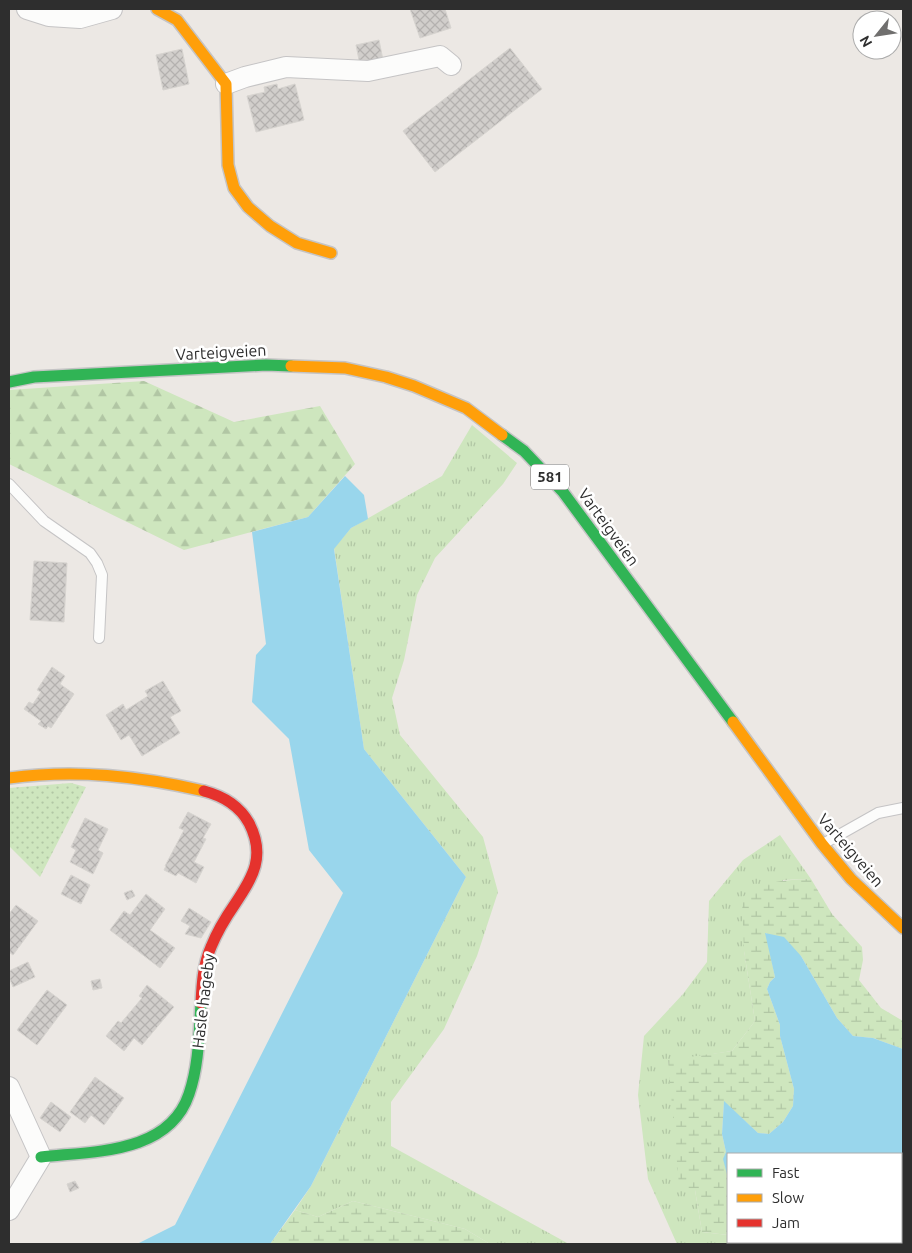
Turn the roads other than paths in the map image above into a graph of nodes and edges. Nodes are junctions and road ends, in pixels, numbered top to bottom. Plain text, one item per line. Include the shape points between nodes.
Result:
1 (27, 9) edge
2 (112, 9) edge
3 (157, 9) edge
4 (452, 65) dead end
5 (226, 84) junction
6 (331, 253) dead end
7 (9, 382) edge
8 (9, 484) edge
9 (99, 638) dead end
10 (9, 778) edge
11 (903, 808) edge
12 (822, 844) junction
13 (903, 928) edge
14 (9, 1086) edge
15 (41, 1157) junction
16 (9, 1210) edge

1 - 2 street via 49,16 80,18
3 - 5 main road via 177,20
4 - 5 street via 440,56 368,71 286,67
5 - 6 main road via 228,165 234,188 248,207 270,226 297,243
7 - 12 main road, Varteigveien / 581 via 34,377 266,365 345,368 405,383 466,408 524,450 563,492
8 - 9 lane via 44,521 90,553 97,563 102,575
10 - 15 main road, Hasle hageby via 85,772 148,779 211,793 226,799 246,817 254,836 257,857 247,888 210,947 203,973 193,1077 186,1106 179,1116 170,1126 141,1142
11 - 12 lane via 878,813
12 - 13 main road, Varteigveien / 581 via 851,879
14 - 15 street
15 - 16 street

